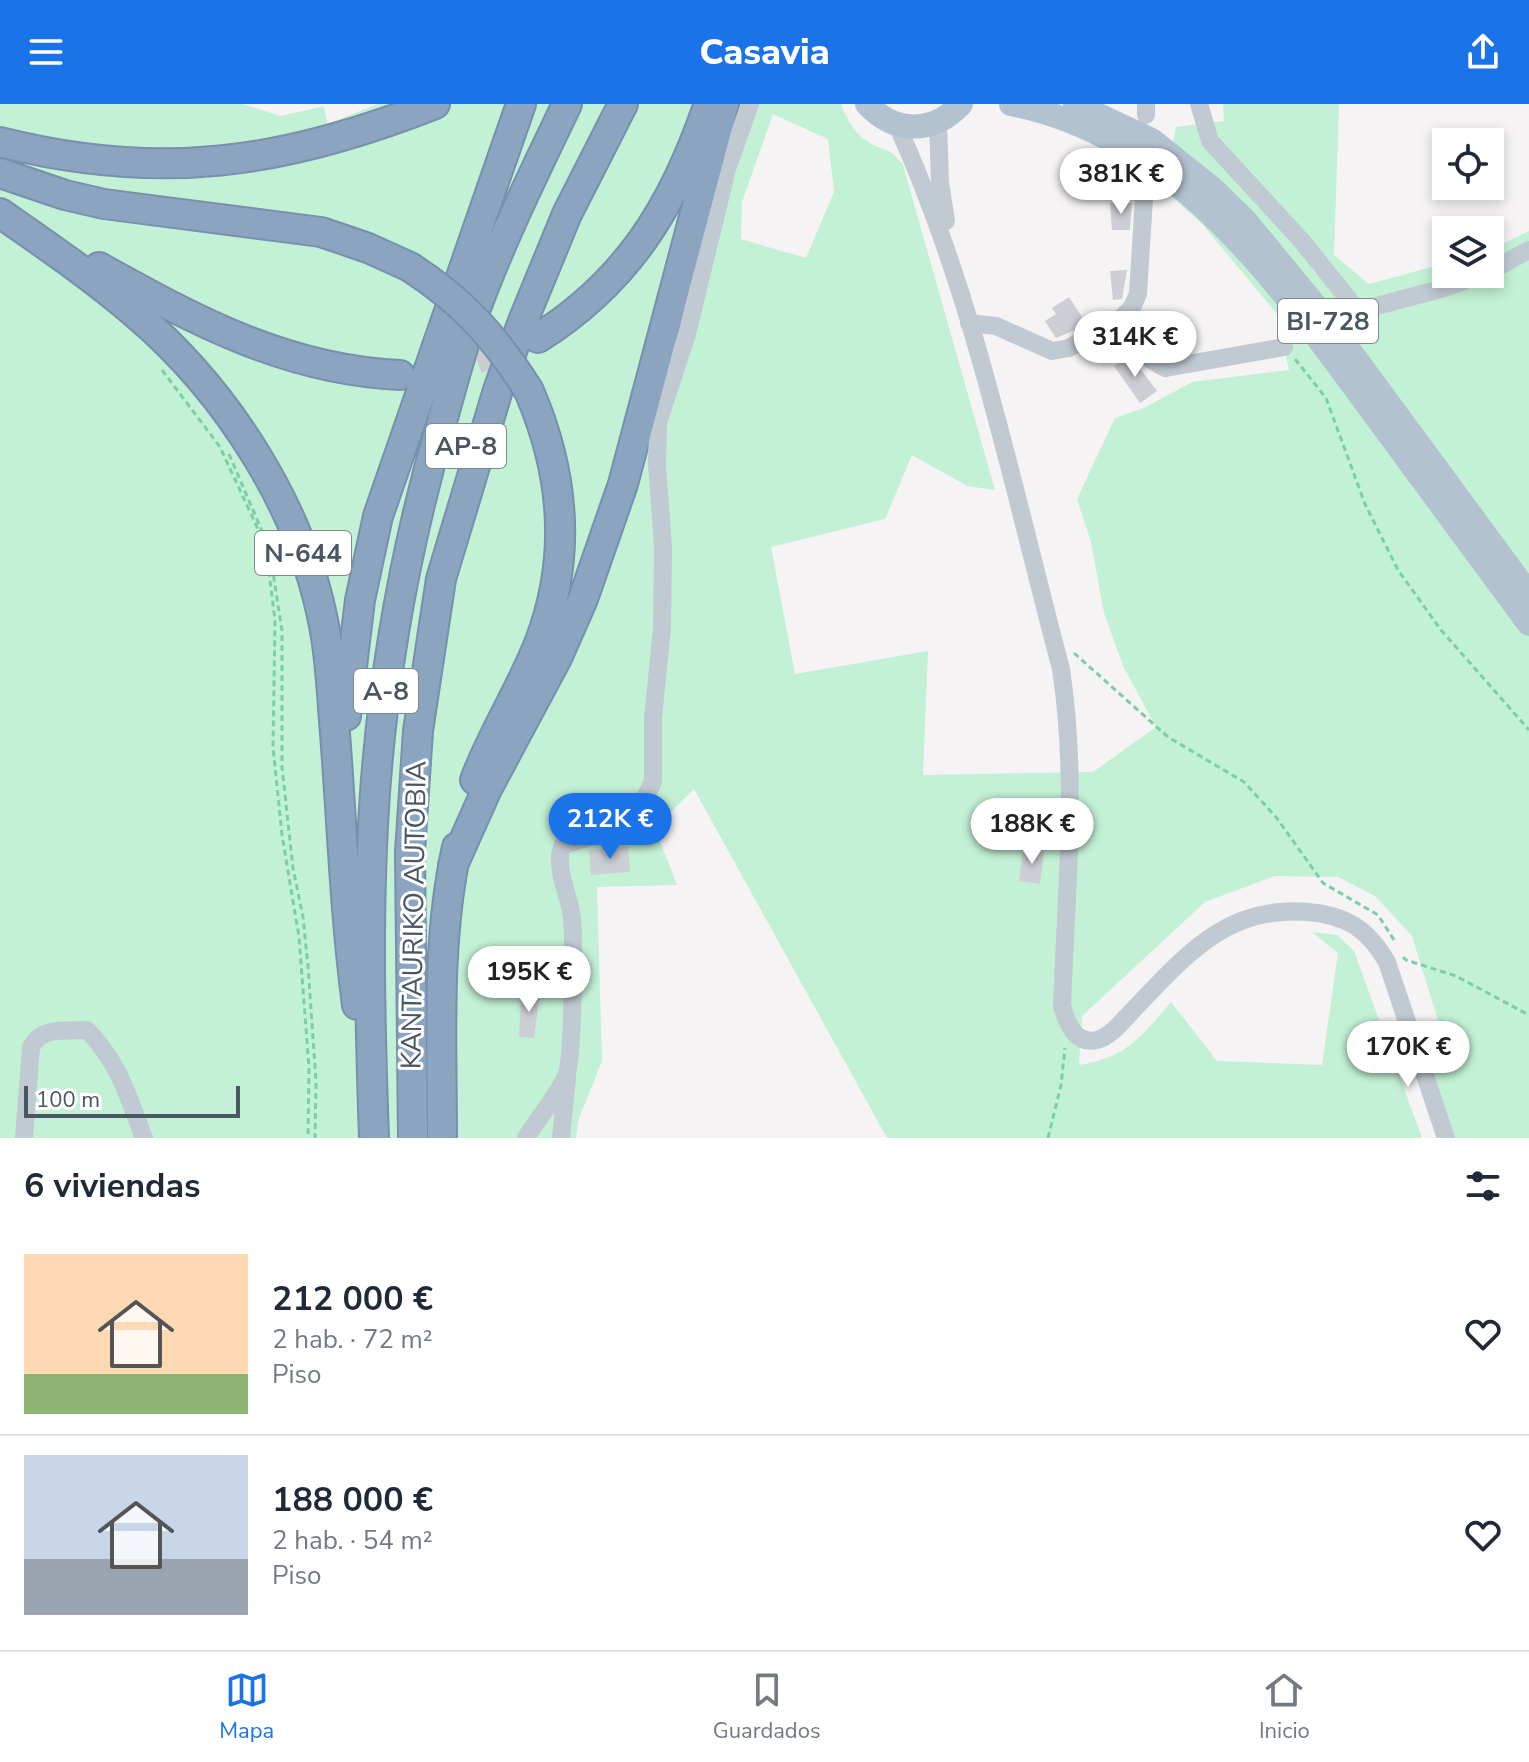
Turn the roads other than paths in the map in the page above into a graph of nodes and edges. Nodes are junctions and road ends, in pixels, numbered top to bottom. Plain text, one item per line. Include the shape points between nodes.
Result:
1 (410, 104) edge
2 (435, 104) edge
3 (521, 104) edge
4 (567, 104) edge
5 (601, 104) edge
6 (623, 104) edge
7 (694, 104) edge
8 (708, 104) edge
9 (724, 104) edge
10 (750, 104) edge
11 (867, 104) edge
12 (961, 104) edge
13 (1011, 104) edge
14 (1075, 104) edge
15 (1199, 104) edge
16 (382, 123) junction
17 (938, 123) junction
18 (897, 125) junction
19 (0, 142) edge
20 (0, 173) edge
21 (1145, 182) dead end
22 (670, 193) junction
23 (0, 212) edge
24 (1529, 250) edge
25 (1504, 263) edge
26 (953, 267) junction
27 (1444, 288) edge
28 (1121, 318) junction
29 (969, 323) junction
30 (538, 338) tunnel mouth
31 (1284, 347) road end
32 (400, 375) dead end
33 (441, 579) junction
34 (1529, 594) edge
35 (1529, 624) edge
36 (339, 785) junction
37 (453, 865) junction
38 (567, 1074) junction
39 (374, 1129) edge
40 (24, 1138) edge
41 (144, 1138) edge
42 (413, 1138) edge
43 (442, 1138) edge
44 (526, 1138) edge
45 (561, 1138) edge
46 (1446, 1138) edge

1 - 16 highway
2 - 16 highway
3 - 36 highway via 378,516 360,600
4 - 39 highway, KANTAURIKO AUTOBIA / A-8 via 476,309 407,553 375,794
5 - 33 highway, AP-8 via 553,201 481,391 459,471
6 - 33 highway, KANTAURIKO AUTOBIA / A-8 via 567,214 523,321
7 - 22 highway
8 - 22 highway
9 - 37 highway via 623,484 583,599
10 - 38 street via 727,169 687,334 658,423 662,628 653,782 632,822 562,846 559,856 572,913
11 - 18 main road
12 - 17 main road
13 - 35 main road, BI-728 via 1049,113 1142,156 1232,233 1314,332
14 - 34 main road, BI-728 via 1152,140 1245,220 1328,321
15 - 27 street via 1210,141 1358,311
16 - 19 highway via 280,154 178,165 116,163
17 - 18 main road
17 - 26 street via 940,182
18 - 26 street
20 - 37 highway, bridge via 104,204 321,232 368,248 410,267 469,311 500,345 544,426 558,486 560,553 553,601 539,643 466,801
21 - 28 street via 1138,294
22 - 30 highway via 638,250 610,282
23 - 32 highway, N-644 via 236,337 326,368
23 - 36 highway, N-644 via 137,314 178,353 250,448 280,500 319,600
24 - 25 street
26 - 29 street
28 - 29 street via 1069,348 1052,351 996,326
28 - 31 street via 1140,351 1166,368
29 - 46 street via 1053,637 1069,723 1062,1006 1070,1029 1079,1038 1096,1040 1114,1030 1217,930 1276,911 1328,914 1374,940 1387,962
33 - 42 highway, KANTAURIKO AUTOBIA / A-8 via 418,731 410,852
36 - 39 highway via 351,962
37 - 43 highway via 442,932
38 - 44 street
38 - 45 street
40 - 41 street via 31,1047 48,1031 87,1030 108,1051

